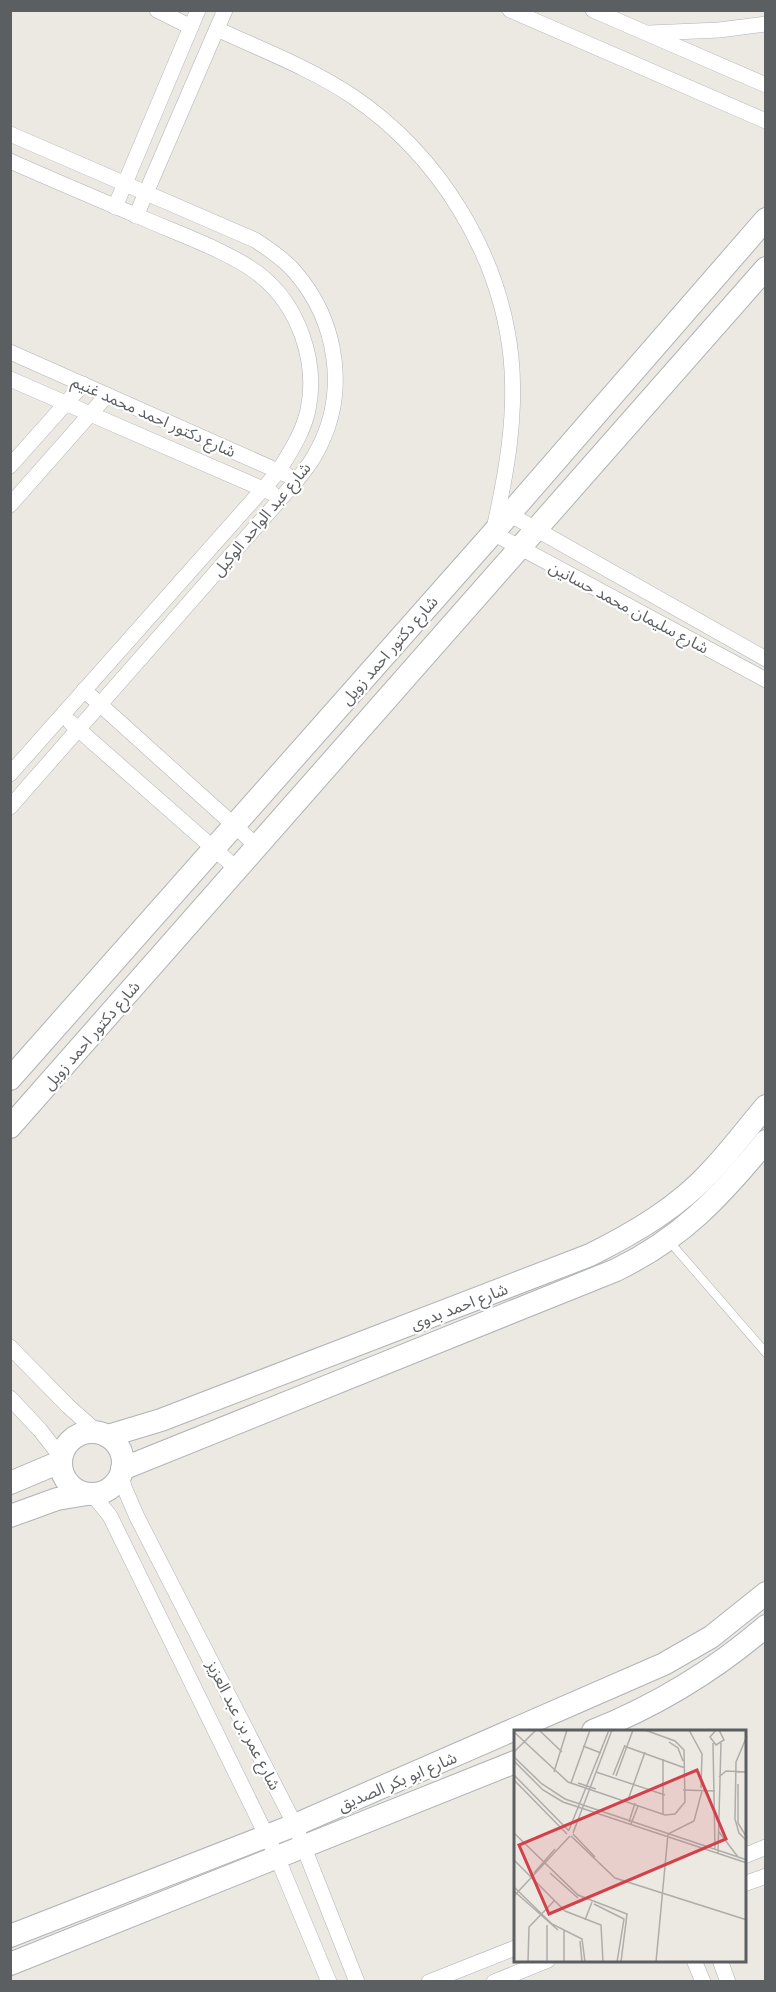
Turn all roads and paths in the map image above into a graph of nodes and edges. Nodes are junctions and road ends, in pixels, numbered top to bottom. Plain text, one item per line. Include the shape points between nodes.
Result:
1 (157, 10) edge
2 (198, 10) edge
3 (225, 10) edge
4 (510, 10) edge
5 (593, 10) edge
6 (765, 24) edge
7 (191, 27) junction
8 (217, 29) junction
9 (646, 33) junction
10 (765, 85) edge
11 (765, 121) edge
12 (10, 134) edge
13 (10, 161) edge
14 (125, 183) junction
15 (147, 193) junction
16 (115, 207) junction
17 (136, 216) junction
18 (765, 219) edge
19 (765, 268) edge
20 (10, 352) edge
21 (10, 379) edge
22 (82, 384) junction
23 (107, 395) junction
24 (66, 403) junction
25 (92, 414) junction
26 (10, 466) edge
27 (278, 472) junction
28 (297, 480) junction
29 (263, 489) junction
30 (282, 497) junction
31 (10, 505) edge
32 (509, 514) junction
33 (535, 529) junction
34 (493, 533) junction
35 (518, 547) junction
36 (765, 659) edge
37 (765, 680) edge
38 (84, 690) junction
39 (100, 705) junction
40 (61, 714) junction
41 (78, 729) junction
42 (11, 773) edge
43 (10, 807) edge
44 (234, 825) junction
45 (257, 846) junction
46 (214, 849) junction
47 (237, 869) junction
48 (10, 1079) edge
49 (765, 1106) edge
50 (10, 1127) edge
51 (765, 1141) edge
52 (668, 1240) junction
53 (10, 1347) edge
54 (765, 1353) edge
55 (10, 1398) edge
56 (102, 1434) junction
57 (60, 1459) junction
58 (122, 1472) junction
59 (10, 1483) edge
60 (90, 1494) junction
61 (10, 1516) edge
62 (765, 1593) edge
63 (765, 1626) edge
64 (596, 1730) edge
65 (514, 1762) edge
66 (295, 1825) junction
67 (267, 1836) junction
68 (304, 1846) junction
69 (765, 1847) edge
70 (746, 1855) edge
71 (277, 1857) junction
72 (765, 1876) edge
73 (746, 1883) edge
74 (10, 1936) edge
75 (514, 1948) edge
76 (543, 1962) edge
77 (695, 1962) edge
78 (721, 1962) edge
79 (10, 1964) edge
80 (329, 1982) edge
81 (357, 1982) edge
82 (429, 1982) edge
83 (494, 1982) edge
84 (703, 1982) edge
85 (728, 1982) edge

1 - 7 street
2 - 7 street
3 - 8 street
4 - 11 street
5 - 9 street
6 - 9 street
7 - 14 street
8 - 15 street
8 - 34 street via 313,74 352,96 387,123 420,155 471,229 503,313 511,357 509,446
9 - 10 street
12 - 14 street, شارع عبد الواحد الوكيل
13 - 16 street, شارع عبد الواحد الوكيل
14 - 15 street, شارع عبد الواحد الوكيل
14 - 16 street
15 - 17 street
15 - 28 street, شارع عبد الواحد الوكيل via 255,240 294,270 321,311 335,358 333,407 316,454
16 - 17 street, شارع عبد الواحد الوكيل
17 - 27 street, شارع عبد الواحد الوكيل via 232,258 260,275 281,296 297,322 307,350 311,380 308,410 298,439
18 - 32 street, شارع دكتور احمد زويل
19 - 33 street, شارع دكتور احمد زويل
20 - 22 street, شارع دكتور احمد محمد غنيم
21 - 24 street, شارع دكتور احمد محمد غنيم
22 - 23 street, شارع دكتور احمد محمد غنيم
22 - 24 street
23 - 25 street
23 - 27 street, شارع دكتور احمد محمد غنيم
24 - 25 street, شارع دكتور احمد محمد غنيم
24 - 26 street
25 - 29 street, شارع دكتور احمد محمد غنيم
25 - 31 street
27 - 28 street, شارع دكتور احمد محمد غنيم
27 - 29 street, شارع عبد الواحد الوكيل
28 - 30 street, شارع عبد الواحد الوكيل
29 - 30 street, شارع دكتور احمد محمد غنيم
29 - 38 street, شارع عبد الواحد الوكيل
30 - 39 street, شارع عبد الواحد الوكيل
32 - 33 street, شارع سليمان محمد حسانين
32 - 34 street, شارع دكتور احمد زويل
33 - 35 street, شارع دكتور احمد زويل
33 - 36 street, شارع سليمان محمد حسانين
34 - 35 street, شارع سليمان محمد حسانين
34 - 44 street, شارع دكتور احمد زويل
35 - 37 street, شارع سليمان محمد حسانين
35 - 45 street, شارع دكتور احمد زويل
38 - 39 street
38 - 40 street, شارع عبد الواحد الوكيل
39 - 41 street, شارع عبد الواحد الوكيل
39 - 44 street
40 - 41 street
40 - 42 street, شارع عبد الواحد الوكيل
41 - 43 street, شارع عبد الواحد الوكيل
41 - 46 street
44 - 45 street
44 - 46 street, شارع دكتور احمد زويل
45 - 47 street, شارع دكتور احمد زويل
46 - 47 street
46 - 48 street, شارع دكتور احمد زويل
47 - 50 street, شارع دكتور احمد زويل
49 - 56 street, شارع احمد بدوى via 711,1172 684,1197 590,1255 161,1420
51 - 52 street, شارع احمد بدوى via 703,1212
52 - 54 lane
52 - 58 street, شارع احمد بدوى via 616,1270
53 - 56 street via 68,1406
55 - 57 street
56 - 57 street via 87,1432 70,1440
56 - 58 street via 114,1441 122,1454
57 - 59 street
57 - 60 street via 65,1479 79,1492
58 - 60 street via 110,1489
58 - 66 street, شارع عمر بن عبد العزيز via 137,1517
60 - 61 street via 57,1499
60 - 67 street, شارع عمر بن عبد العزيز via 113,1522
62 - 66 street, شارع ابو بكر الصديق via 711,1637 664,1664
63 - 64 street via 698,1677
65 - 68 street, شارع ابو بكر الصديق
66 - 67 street, شارع ابو بكر الصديق
66 - 68 street, شارع عمر بن عبد العزيز
67 - 71 street, شارع عمر بن عبد العزيز
67 - 74 street, شارع ابو بكر الصديق
68 - 71 street, شارع ابو بكر الصديق
68 - 81 street, شارع عمر بن عبد العزيز
69 - 70 street
71 - 79 street, شارع ابو بكر الصديق
71 - 80 street, شارع عمر بن عبد العزيز
72 - 73 street
75 - 82 street
76 - 83 street
77 - 84 street
78 - 85 street

